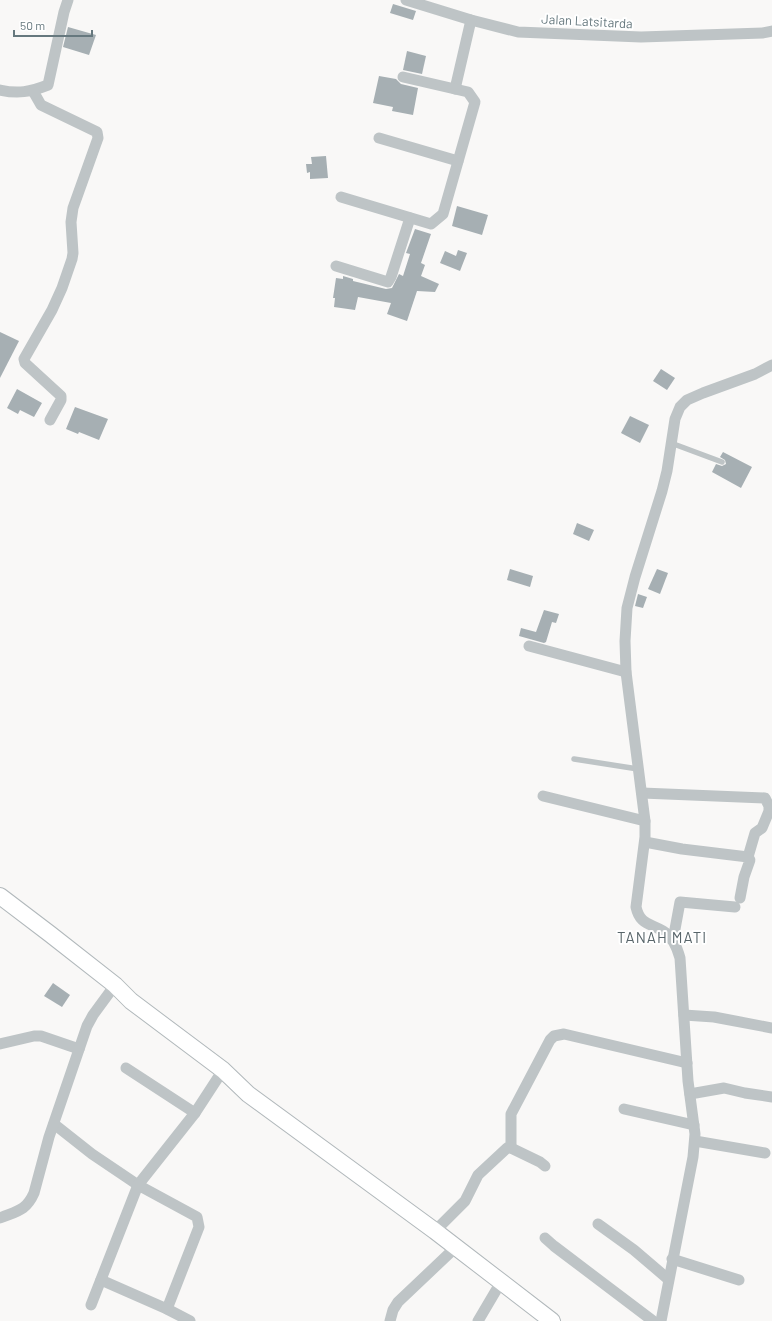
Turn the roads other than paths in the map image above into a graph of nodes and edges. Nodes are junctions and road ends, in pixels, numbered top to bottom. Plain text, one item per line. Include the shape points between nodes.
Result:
1 (68, 0) edge
2 (406, 0) edge
3 (471, 20) junction
4 (772, 31) edge
5 (402, 78) dead end
6 (455, 89) junction
7 (0, 90) edge
8 (33, 91) junction
9 (379, 138) dead end
10 (458, 161) junction
11 (341, 197) dead end
12 (410, 218) junction
13 (336, 266) dead end
14 (772, 365) edge
15 (50, 420) dead end
16 (671, 443) junction
17 (722, 462) dead end
18 (529, 646) dead end
19 (626, 672) junction
20 (574, 759) dead end
21 (638, 769) junction
22 (642, 793) junction
23 (543, 796) dead end
24 (646, 821) junction
25 (645, 842) junction
26 (748, 857) junction
27 (0, 896) edge
28 (673, 940) junction
29 (115, 985) junction
30 (684, 1015) junction
31 (772, 1028) edge
32 (0, 1044) edge
33 (79, 1049) junction
34 (687, 1063) junction
35 (126, 1068) dead end
36 (223, 1070) junction
37 (690, 1094) junction
38 (772, 1097) edge
39 (624, 1109) dead end
40 (195, 1113) junction
41 (54, 1124) junction
42 (694, 1125) junction
43 (695, 1141) junction
44 (511, 1148) junction
45 (765, 1153) dead end
46 (545, 1166) dead end
47 (138, 1185) junction
48 (0, 1218) edge
49 (598, 1224) dead end
50 (435, 1231) junction
51 (545, 1238) dead end
52 (456, 1247) junction
53 (672, 1259) junction
54 (668, 1279) junction
55 (101, 1280) junction
56 (739, 1280) dead end
57 (502, 1282) junction
58 (91, 1305) dead end
59 (167, 1309) junction
60 (190, 1321) edge
61 (390, 1321) edge
62 (478, 1321) edge
63 (552, 1321) edge
64 (653, 1321) edge
65 (661, 1321) edge

1 - 8 street via 48,85
2 - 3 street, Jalan Latsitarda
3 - 4 street, Jalan Latsitarda via 518,32 641,37
3 - 6 street
5 - 6 street
6 - 10 street via 468,92 475,102
7 - 8 street via 14,93
8 - 15 street via 41,105 97,132 98,138 73,208 72,259 52,310 24,359 25,363 61,396
9 - 10 street
10 - 12 street via 443,214 431,224
11 - 12 street
12 - 13 street via 388,282
14 - 16 street via 688,400 680,407
16 - 17 lane
16 - 19 street via 662,491 627,608
18 - 19 street
19 - 21 street
20 - 21 lane
21 - 22 street
22 - 24 street
22 - 26 street via 765,798 769,806 768,811 762,828 755,833
23 - 24 street
24 - 25 street
25 - 26 street
25 - 28 street via 636,897 637,911 645,923 662,930
26 - 28 street via 750,860 738,903 680,902
27 - 29 main road
28 - 30 street via 680,958
29 - 33 street via 93,1015
29 - 36 main road via 131,1001
30 - 31 street via 714,1017
30 - 34 street
32 - 33 street via 41,1036
33 - 41 street
34 - 37 street
34 - 44 street via 564,1034 554,1036 511,1114
35 - 40 street
36 - 40 street
36 - 50 main road via 248,1094
37 - 38 street via 724,1088
37 - 42 street
39 - 42 street
40 - 47 street
41 - 47 street
41 - 48 street via 30,1201 24,1208
42 - 43 street
43 - 45 street
43 - 53 street
44 - 46 street
44 - 50 street via 507,1148 478,1175 465,1200
47 - 55 street
47 - 59 street via 197,1217 199,1222
49 - 54 street
50 - 52 main road
51 - 64 street
52 - 57 main road
52 - 61 street via 398,1302
53 - 54 street
53 - 56 street
54 - 65 street
55 - 58 street
55 - 59 street
57 - 62 street
57 - 63 main road
59 - 60 street

